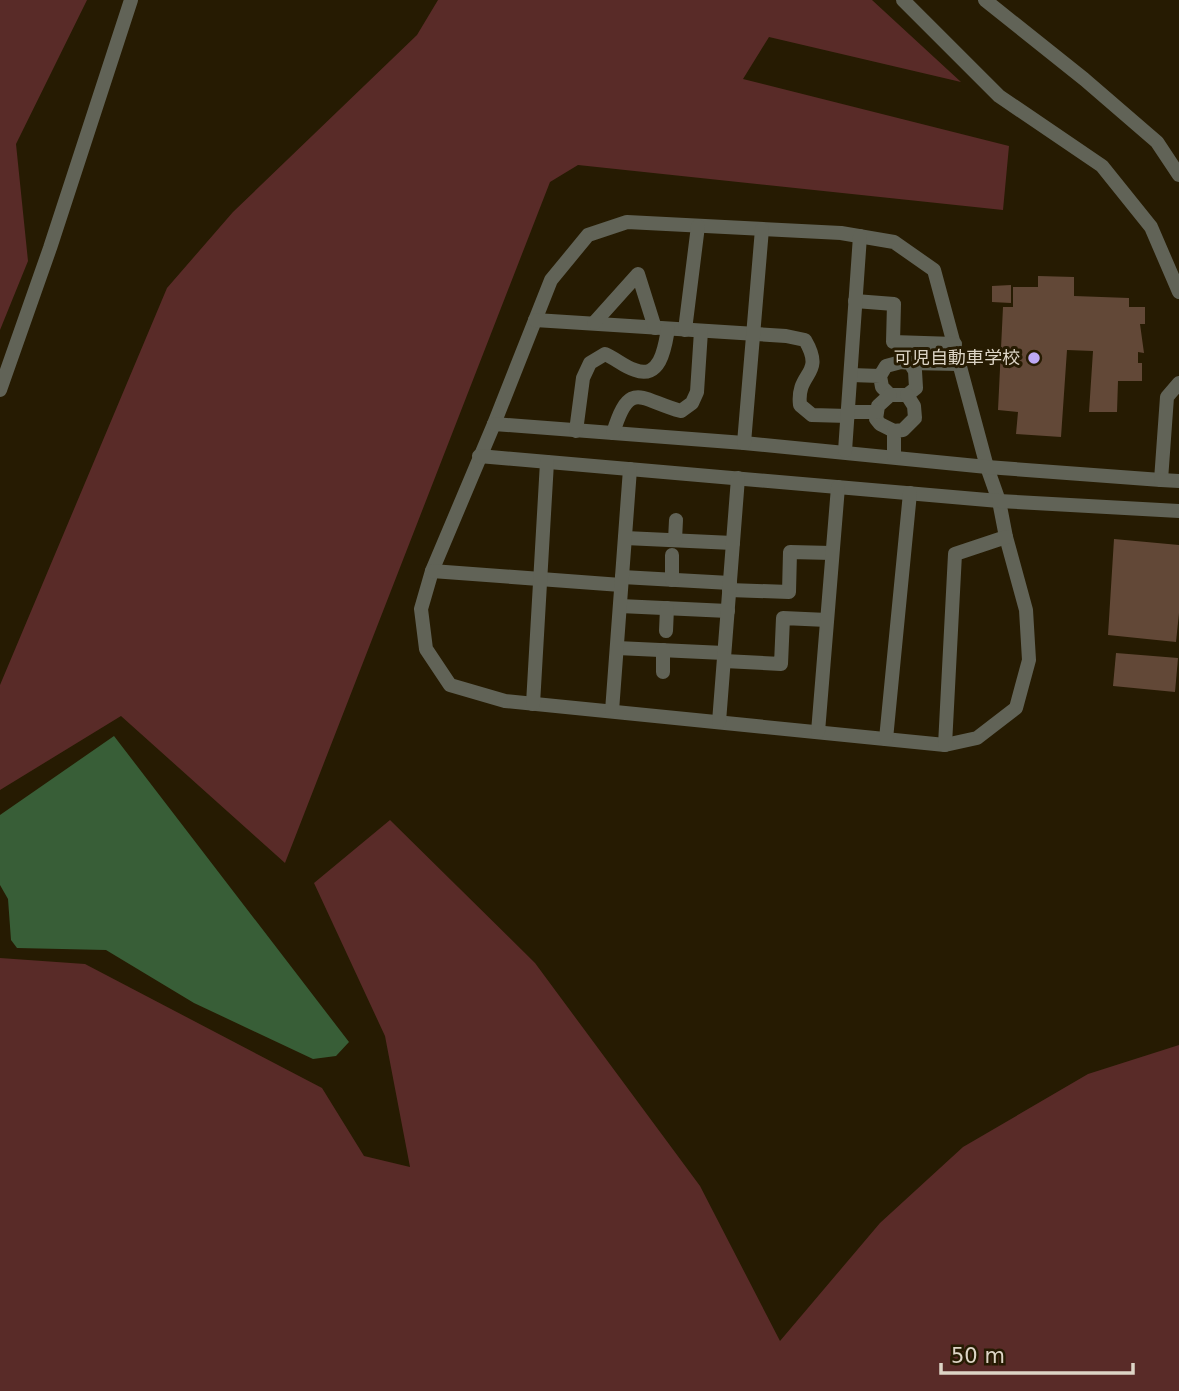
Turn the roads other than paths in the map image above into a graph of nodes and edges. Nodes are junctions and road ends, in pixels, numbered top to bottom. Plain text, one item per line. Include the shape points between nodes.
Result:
1 (131, 0) edge
2 (903, 0) edge
3 (985, 0) edge
4 (1179, 175) edge
5 (698, 226) junction
6 (762, 229) junction
7 (860, 236) junction
8 (1179, 292) edge
9 (855, 300) junction
10 (535, 320) junction
11 (594, 323) junction
12 (662, 329) junction
13 (685, 330) junction
14 (701, 331) junction
15 (754, 335) junction
16 (954, 344) junction
17 (910, 363) junction
18 (960, 364) junction
19 (850, 375) junction
20 (880, 376) junction
21 (1179, 383) edge
22 (0, 390) edge
23 (890, 395) junction
24 (906, 396) junction
25 (876, 412) junction
26 (848, 414) junction
27 (494, 424) junction
28 (576, 430) junction
29 (894, 430) junction
30 (613, 433) junction
31 (744, 443) junction
32 (845, 452) junction
33 (480, 456) junction
34 (894, 457) junction
35 (547, 462) junction
36 (987, 467) junction
37 (630, 470) junction
38 (738, 478) junction
39 (1161, 480) junction
40 (1179, 481) edge
41 (838, 486) junction
42 (910, 493) junction
43 (999, 501) junction
44 (1179, 511) edge
45 (676, 520) dead end
46 (1006, 537) junction
47 (625, 538) junction
48 (675, 540) junction
49 (733, 542) junction
50 (832, 553) junction
51 (672, 555) dead end
52 (432, 571) junction
53 (540, 579) junction
54 (672, 580) junction
55 (622, 581) junction
56 (730, 587) junction
57 (620, 606) junction
58 (667, 608) junction
59 (728, 611) junction
60 (827, 620) junction
61 (666, 631) dead end
62 (617, 648) junction
63 (663, 650) junction
64 (724, 657) junction
65 (663, 672) dead end
66 (533, 704) junction
67 (612, 711) junction
68 (719, 722) junction
69 (818, 732) junction
70 (886, 739) junction
71 (945, 745) junction

1 - 22 street
2 - 8 street via 999,96 1102,166 1151,227
3 - 4 street via 1157,142
5 - 6 street
5 - 10 street via 626,222 588,235 551,280
5 - 13 street
6 - 7 street
6 - 15 street
7 - 9 street
7 - 16 street via 894,242 934,270
9 - 16 street via 894,304 893,342
9 - 19 street
10 - 11 street
10 - 27 street
11 - 12 street
11 - 12 street via 638,274
12 - 13 street
12 - 28 street via 663,358 653,369 637,372 605,354 590,363 583,378
13 - 14 street
14 - 15 street
14 - 30 street via 692,403 681,411 651,398 635,397 621,407
15 - 26 street via 805,340 813,354 813,368 799,392 800,405 812,415
15 - 31 street
16 - 18 street
17 - 18 street
17 - 20 street via 890,363
17 - 24 street via 916,388
18 - 36 street
19 - 20 street
19 - 26 street
20 - 23 street
21 - 39 street via 1167,397
23 - 24 street
23 - 25 street
24 - 29 street via 914,406 915,418 903,430
25 - 26 street
25 - 29 street via 880,424
26 - 32 street
27 - 28 street
27 - 33 street
28 - 30 street
29 - 34 street
30 - 31 street
31 - 32 street
32 - 34 street
33 - 35 street
33 - 52 street
34 - 36 street
35 - 37 street
35 - 53 street
36 - 39 street
36 - 43 street
37 - 38 street
37 - 47 street
38 - 41 street
38 - 49 street
39 - 40 street
41 - 42 street
41 - 50 street
42 - 43 street
42 - 70 street
43 - 44 street
43 - 46 street
45 - 48 street
46 - 71 street via 955,554
46 - 71 street via 1026,610 1029,660 1016,708 976,737
47 - 48 street
47 - 55 street
48 - 49 street
49 - 56 street
50 - 56 street via 790,552 789,592
50 - 60 street
51 - 54 street
52 - 53 street
52 - 66 street via 421,609 426,649 450,685
53 - 55 street
53 - 66 street
54 - 55 street
54 - 56 street
55 - 57 street
56 - 59 street
57 - 58 street
57 - 62 street
58 - 59 street
58 - 61 street
59 - 64 street
60 - 64 street via 783,618 781,664
60 - 69 street
62 - 63 street
62 - 67 street
63 - 64 street
63 - 65 street
64 - 68 street
66 - 67 street
67 - 68 street
68 - 69 street
69 - 70 street
70 - 71 street

